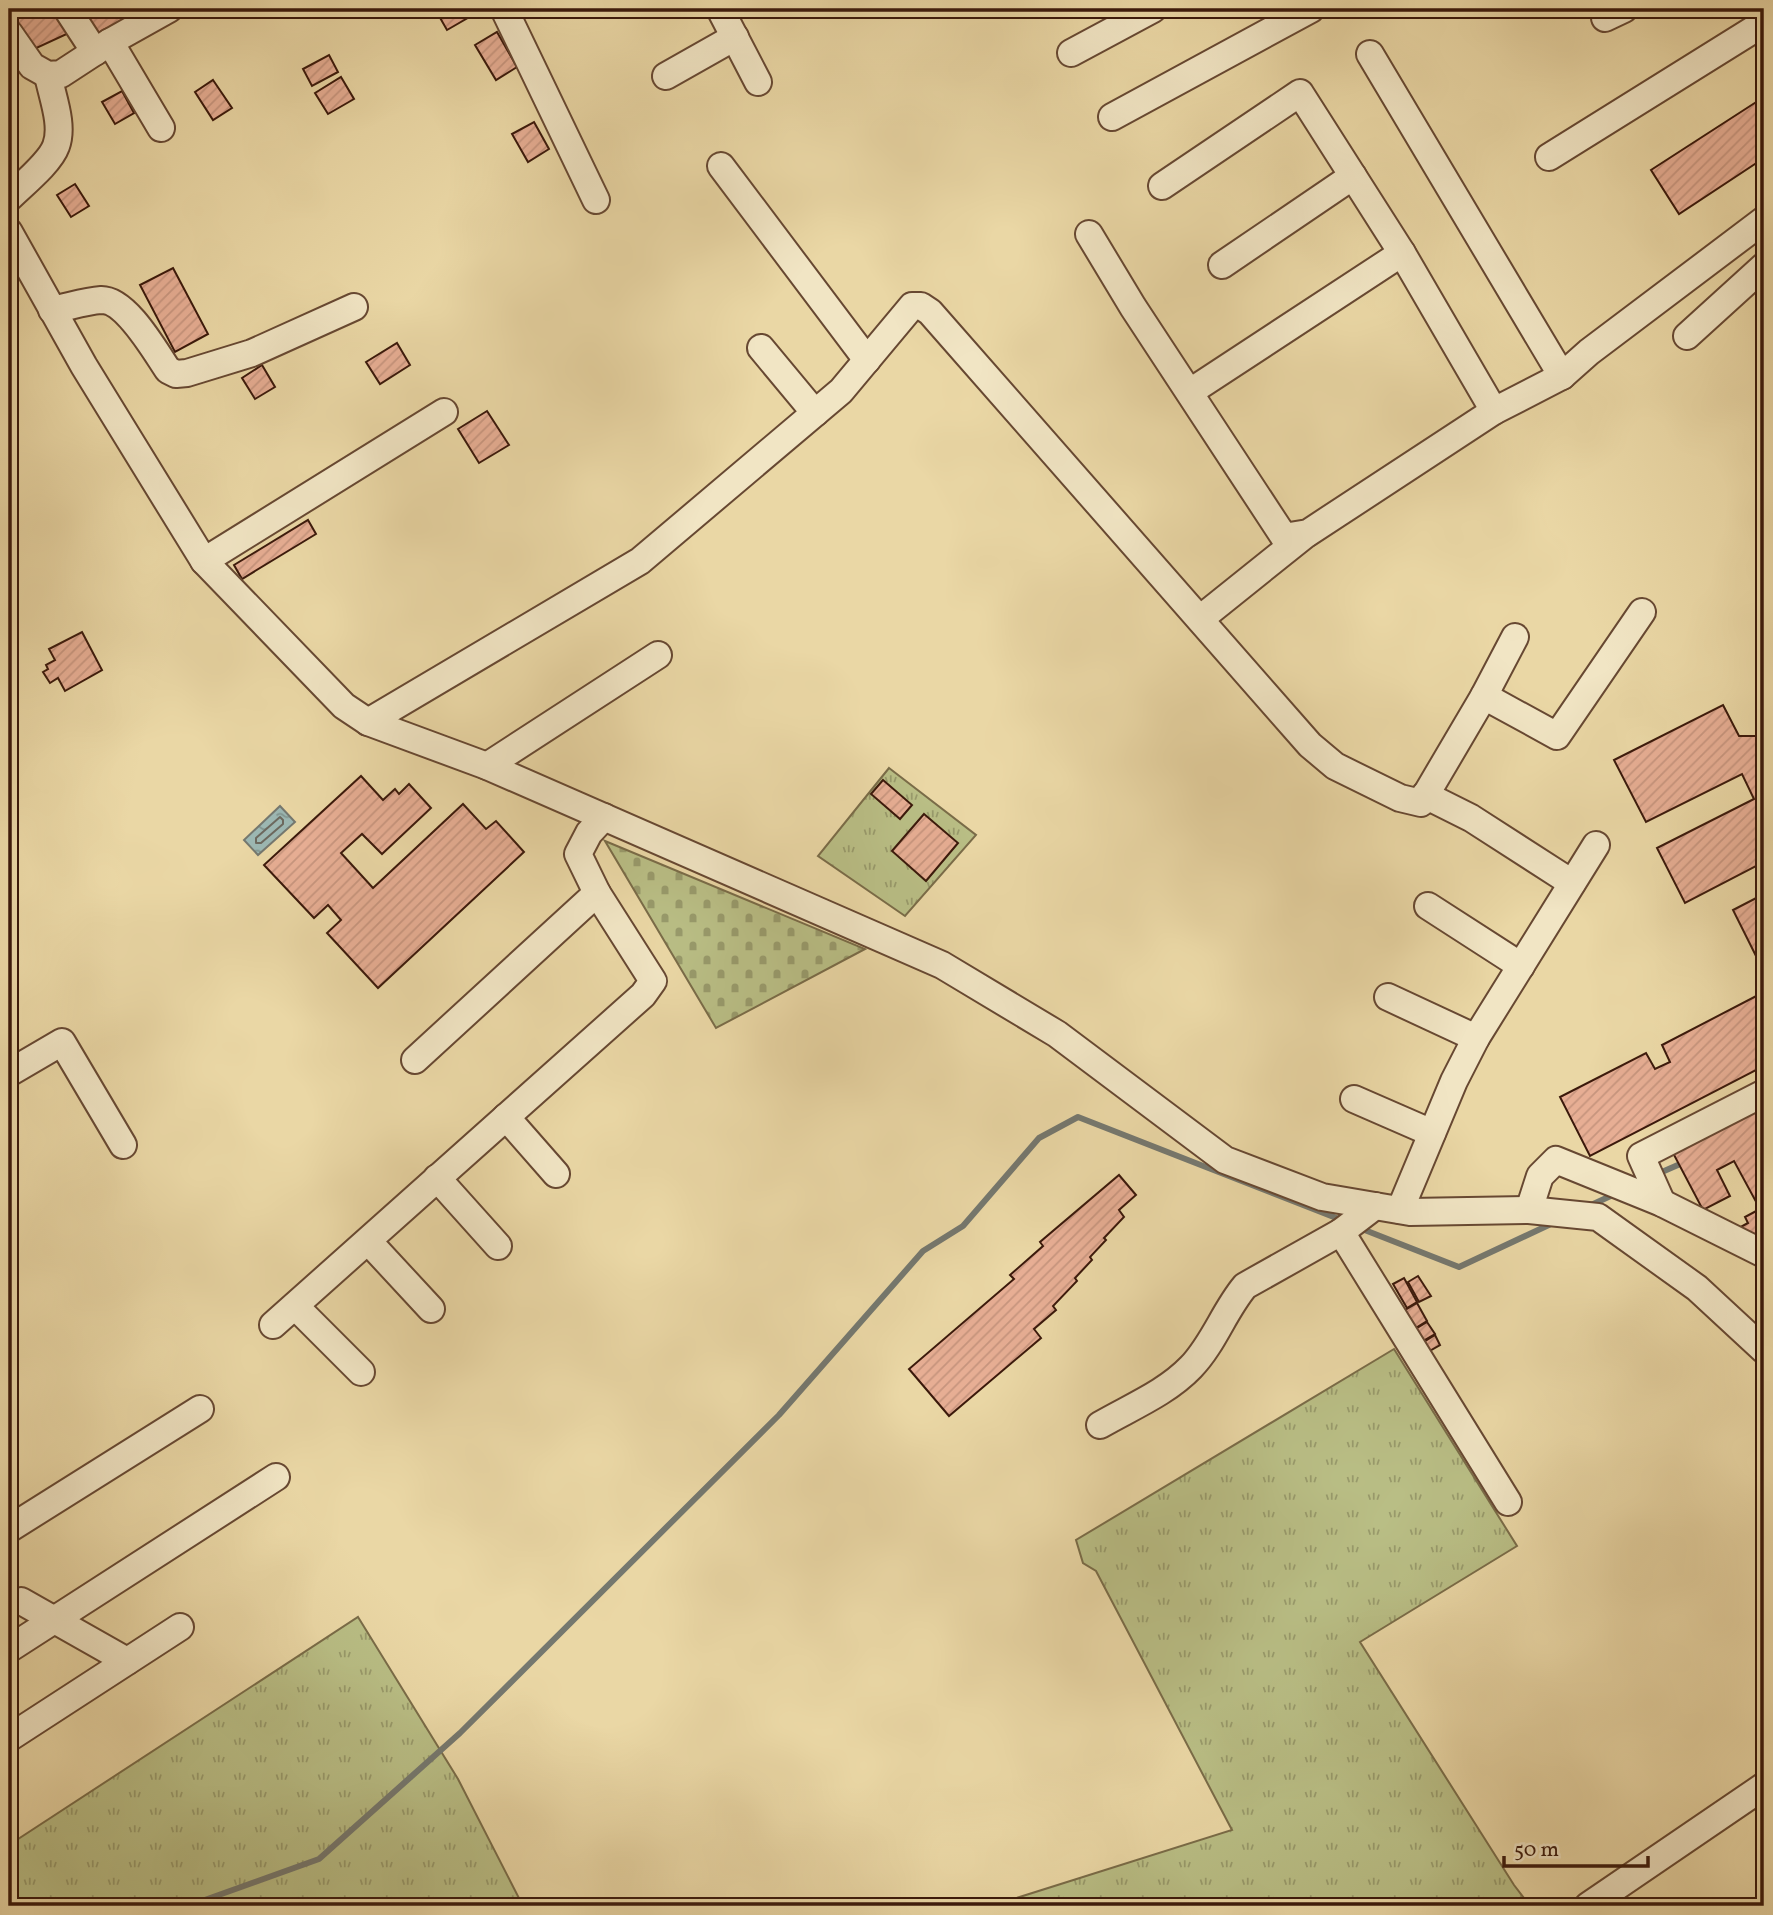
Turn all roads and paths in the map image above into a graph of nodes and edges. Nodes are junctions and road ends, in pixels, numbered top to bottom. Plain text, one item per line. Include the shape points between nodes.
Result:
1 (67, 9) edge
2 (169, 9) edge
3 (504, 9) edge
4 (720, 9) edge
5 (1153, 9) edge
6 (1311, 9) edge
7 (1764, 23) edge
8 (9, 33) edge
9 (735, 37) junction
10 (102, 47) junction
11 (1071, 53) dead end
12 (1370, 54) dead end
13 (48, 75) junction
14 (666, 76) dead end
15 (758, 82) dead end
16 (1112, 117) dead end
17 (161, 128) dead end
18 (1549, 157) dead end
19 (721, 166) dead end
20 (1353, 176) junction
21 (1162, 186) dead end
22 (9, 198) edge
23 (596, 200) dead end
24 (1764, 220) edge
25 (9, 232) edge
26 (1089, 234) dead end
27 (1402, 253) junction
28 (1222, 265) dead end
29 (1764, 266) edge
30 (354, 307) dead end
31 (52, 310) junction
32 (1687, 336) dead end
33 (761, 348) dead end
34 (867, 360) junction
35 (1562, 376) junction
36 (1189, 392) junction
37 (1494, 411) junction
38 (444, 412) dead end
39 (815, 413) junction
40 (1308, 533) junction
41 (204, 561) junction
42 (1642, 612) dead end
43 (1200, 620) junction
44 (1515, 637) dead end
45 (658, 655) dead end
46 (1484, 696) junction
47 (368, 722) junction
48 (487, 766) junction
49 (1425, 794) junction
50 (604, 817) junction
51 (1596, 845) dead end
52 (1572, 883) junction
53 (597, 894) junction
54 (1428, 906) dead end
55 (1521, 966) junction
56 (1388, 998) dead end
57 (1476, 1038) junction
58 (415, 1060) dead end
59 (9, 1073) edge
60 (1764, 1093) edge
61 (1354, 1099) dead end
62 (506, 1117) junction
63 (1432, 1133) junction
64 (123, 1145) dead end
65 (556, 1174) dead end
66 (437, 1178) junction
67 (1662, 1203) junction
68 (1387, 1208) junction
69 (1529, 1210) junction
70 (1341, 1231) junction
71 (368, 1241) junction
72 (498, 1246) dead end
73 (1764, 1254) edge
74 (295, 1306) junction
75 (431, 1309) dead end
76 (273, 1325) dead end
77 (1764, 1350) edge
78 (361, 1372) dead end
79 (200, 1409) dead end
80 (1100, 1425) dead end
81 (276, 1477) dead end
82 (1508, 1502) dead end
83 (9, 1529) edge
84 (21, 1601) dead end
85 (54, 1620) junction
86 (180, 1627) dead end
87 (9, 1649) edge
88 (127, 1661) junction
89 (9, 1738) edge
90 (1764, 1786) edge
91 (1588, 1906) edge

1 - 10 street
2 - 10 street
3 - 23 street
4 - 9 street
5 - 11 street
6 - 16 street
7 - 18 street
8 - 13 street via 32,66
9 - 14 street
9 - 15 street
10 - 13 street via 61,74
10 - 17 street
12 - 35 street
13 - 22 street via 58,124 57,144
19 - 34 street
20 - 21 street via 1300,93
20 - 27 street
20 - 28 street
24 - 35 street
25 - 31 street
26 - 36 street
27 - 36 street
27 - 37 street
29 - 32 street
30 - 31 street via 252,353 176,374 168,370 118,304 103,300
31 - 41 street
33 - 39 street
34 - 39 street
34 - 43 street via 912,306 930,312
35 - 37 street
36 - 40 street via 1283,537
37 - 40 street
38 - 41 street
39 - 47 street via 640,561
40 - 43 street
41 - 47 street via 344,706
42 - 46 street via 1556,736
43 - 49 street via 1335,766 1400,798 1421,803
44 - 46 street
45 - 48 street
46 - 49 street
47 - 48 street
48 - 50 street
49 - 52 street
50 - 53 street via 578,854
50 - 68 street via 942,965 1057,1034 1225,1160 1322,1197
51 - 52 street
52 - 55 street
53 - 58 street
53 - 62 street via 653,981
54 - 55 street
55 - 57 street
56 - 57 street
57 - 63 street
59 - 64 street via 62,1042
60 - 67 street via 1641,1156
61 - 63 street
62 - 65 street
62 - 66 street
63 - 68 street
66 - 71 street
66 - 72 street
67 - 69 street via 1556,1160 1540,1177
67 - 73 street
68 - 69 street via 1410,1212
68 - 70 street
69 - 77 street via 1598,1217 1696,1288
70 - 80 street via 1245,1286 1192,1366 1166,1388
70 - 82 street
71 - 74 street
71 - 75 street
74 - 76 street
74 - 78 street
79 - 83 street
81 - 85 street
84 - 85 street
85 - 87 street
85 - 88 street
86 - 88 street
88 - 89 street
90 - 91 street

